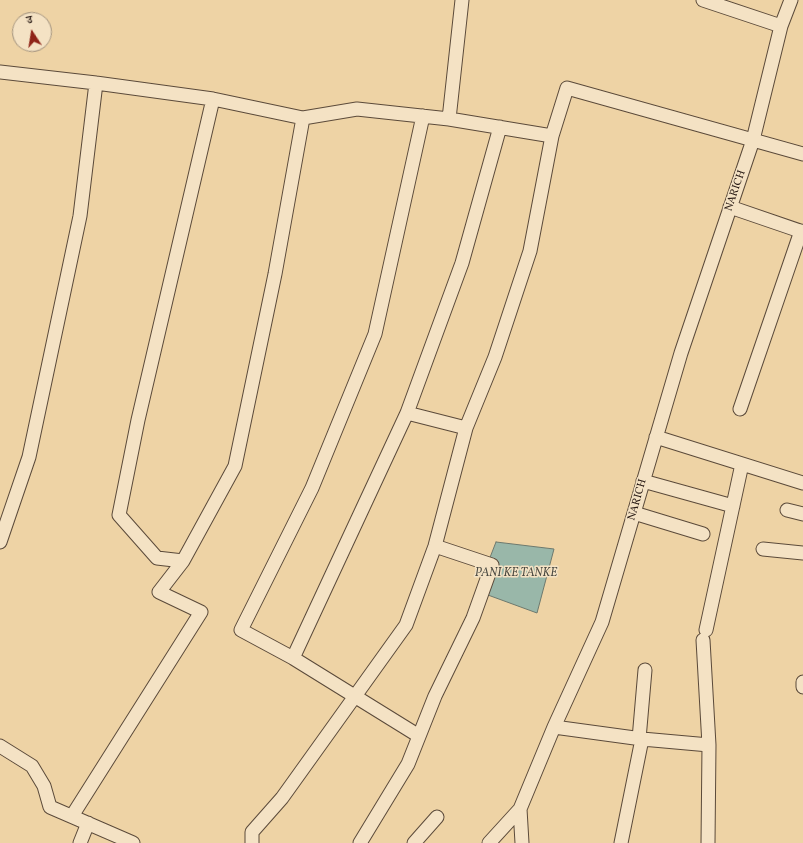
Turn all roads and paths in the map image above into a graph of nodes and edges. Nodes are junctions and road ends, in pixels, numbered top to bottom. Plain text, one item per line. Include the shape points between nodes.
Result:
1 (462, 0) edge
2 (703, 0) edge
3 (791, 0) edge
4 (781, 26) junction
5 (0, 72) edge
6 (96, 82) junction
7 (214, 99) junction
8 (423, 116) junction
9 (303, 118) junction
10 (449, 119) junction
11 (500, 127) junction
12 (552, 136) junction
13 (753, 140) junction
14 (803, 154) edge
15 (730, 208) junction
16 (802, 232) edge
17 (740, 409) dead end
18 (407, 413) junction
19 (466, 428) junction
20 (656, 437) junction
21 (742, 464) junction
22 (643, 481) junction
23 (803, 483) edge
24 (733, 506) junction
25 (786, 510) dead end
26 (634, 513) junction
27 (803, 514) edge
28 (703, 534) dead end
29 (0, 542) edge
30 (435, 546) junction
31 (763, 550) dead end
32 (803, 553) edge
33 (183, 561) junction
34 (293, 658) junction
35 (645, 670) dead end
36 (803, 682) edge
37 (803, 687) edge
38 (355, 697) junction
39 (554, 727) junction
40 (419, 736) junction
41 (641, 739) junction
42 (709, 745) junction
43 (0, 746) edge
44 (520, 809) junction
45 (72, 816) junction
46 (437, 817) dead end
47 (88, 822) junction
48 (80, 843) edge
49 (133, 843) edge
50 (252, 843) edge
51 (360, 843) edge
52 (414, 843) edge
53 (489, 843) edge
54 (522, 843) edge
55 (621, 843) edge
56 (708, 843) edge

1 - 10 street
2 - 4 street
3 - 4 street, NARICH
4 - 13 street, NARICH
5 - 6 street
6 - 7 street
6 - 29 street via 80,216 29,457
7 - 9 street
7 - 33 street via 138,420 119,516 157,558
8 - 9 street via 357,109
8 - 10 street
8 - 34 street via 375,334 312,488 241,630
9 - 33 street via 276,274 235,466
10 - 11 street
11 - 12 street
11 - 18 street via 462,263
12 - 13 street via 567,88
12 - 19 street via 530,251 495,358
13 - 14 street
13 - 15 street, NARICH
15 - 16 street
15 - 20 street, NARICH via 681,353
16 - 17 street
18 - 19 street
18 - 34 street
19 - 30 street
20 - 21 street
20 - 22 street, NARICH
21 - 23 street
21 - 24 street
22 - 24 street
22 - 26 street, NARICH
24 - 42 street via 704,635
25 - 27 street
26 - 28 street
26 - 39 street, NARICH via 602,622
30 - 38 street via 406,625
30 - 40 street via 492,565 472,618
31 - 32 street
33 - 45 street via 159,592 202,612
34 - 38 street
35 - 41 street
36 - 37 street
38 - 40 street
38 - 50 street via 282,798 252,832
39 - 41 street
39 - 44 street, NARICH
40 - 51 street via 408,764
41 - 42 street
41 - 55 street
42 - 56 street
43 - 45 street via 32,766 44,786 50,807
44 - 53 street, NARICH
44 - 54 street
45 - 47 street
46 - 52 street
47 - 48 street
47 - 49 street

